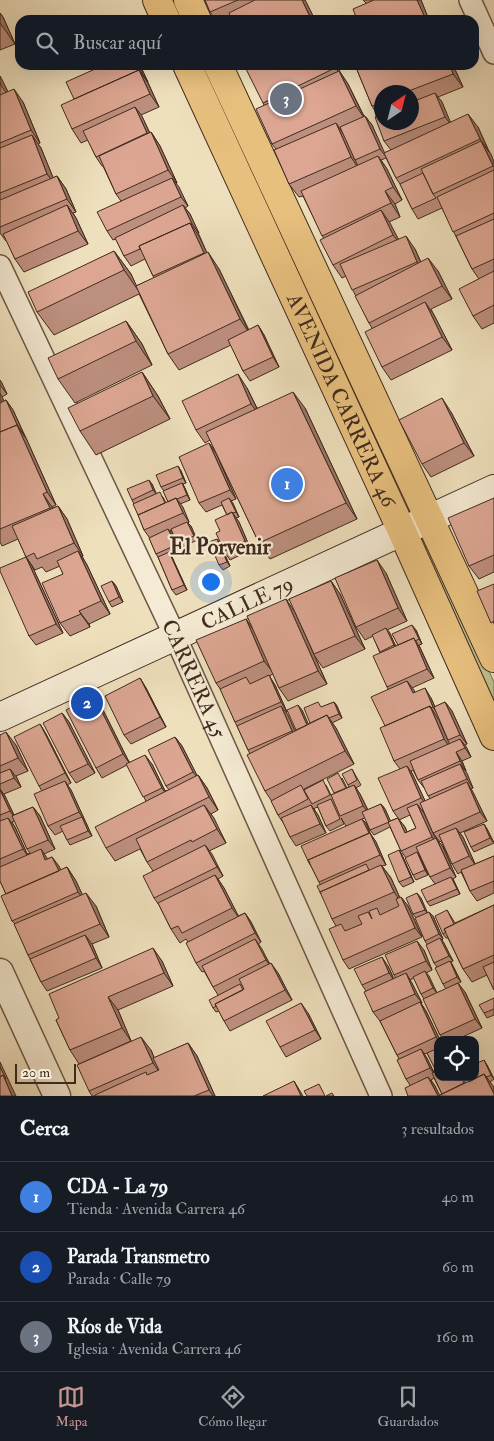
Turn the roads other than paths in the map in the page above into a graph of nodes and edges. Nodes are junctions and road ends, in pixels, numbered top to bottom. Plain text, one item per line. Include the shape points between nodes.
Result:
1 (157, 0) edge
2 (188, 0) edge
3 (470, 0) edge
4 (164, 15) edge
5 (195, 15) edge
6 (477, 15) edge
7 (479, 20) edge
8 (494, 53) edge
9 (189, 70) edge
10 (220, 70) edge
11 (0, 266) edge
12 (494, 489) edge
13 (430, 519) junction
14 (402, 531) junction
15 (175, 636) junction
16 (494, 658) edge
17 (0, 717) edge
18 (494, 736) edge
19 (0, 972) edge
20 (57, 1096) edge
21 (381, 1096) edge

1 - 4 main road
2 - 5 main road
3 - 6 street
7 - 8 street
9 - 14 main road, AVENIDA CARRERA 46
10 - 13 main road, AVENIDA CARRERA 46
11 - 15 street, CARRERA 45
12 - 13 main road, CALLE 79
13 - 14 main road, CALLE 79
13 - 16 main road, AVENIDA CARRERA 46
14 - 15 main road, CALLE 79
14 - 18 main road, AVENIDA CARRERA 46
15 - 17 main road, CALLE 79
15 - 21 street, CARRERA 45
19 - 20 street

